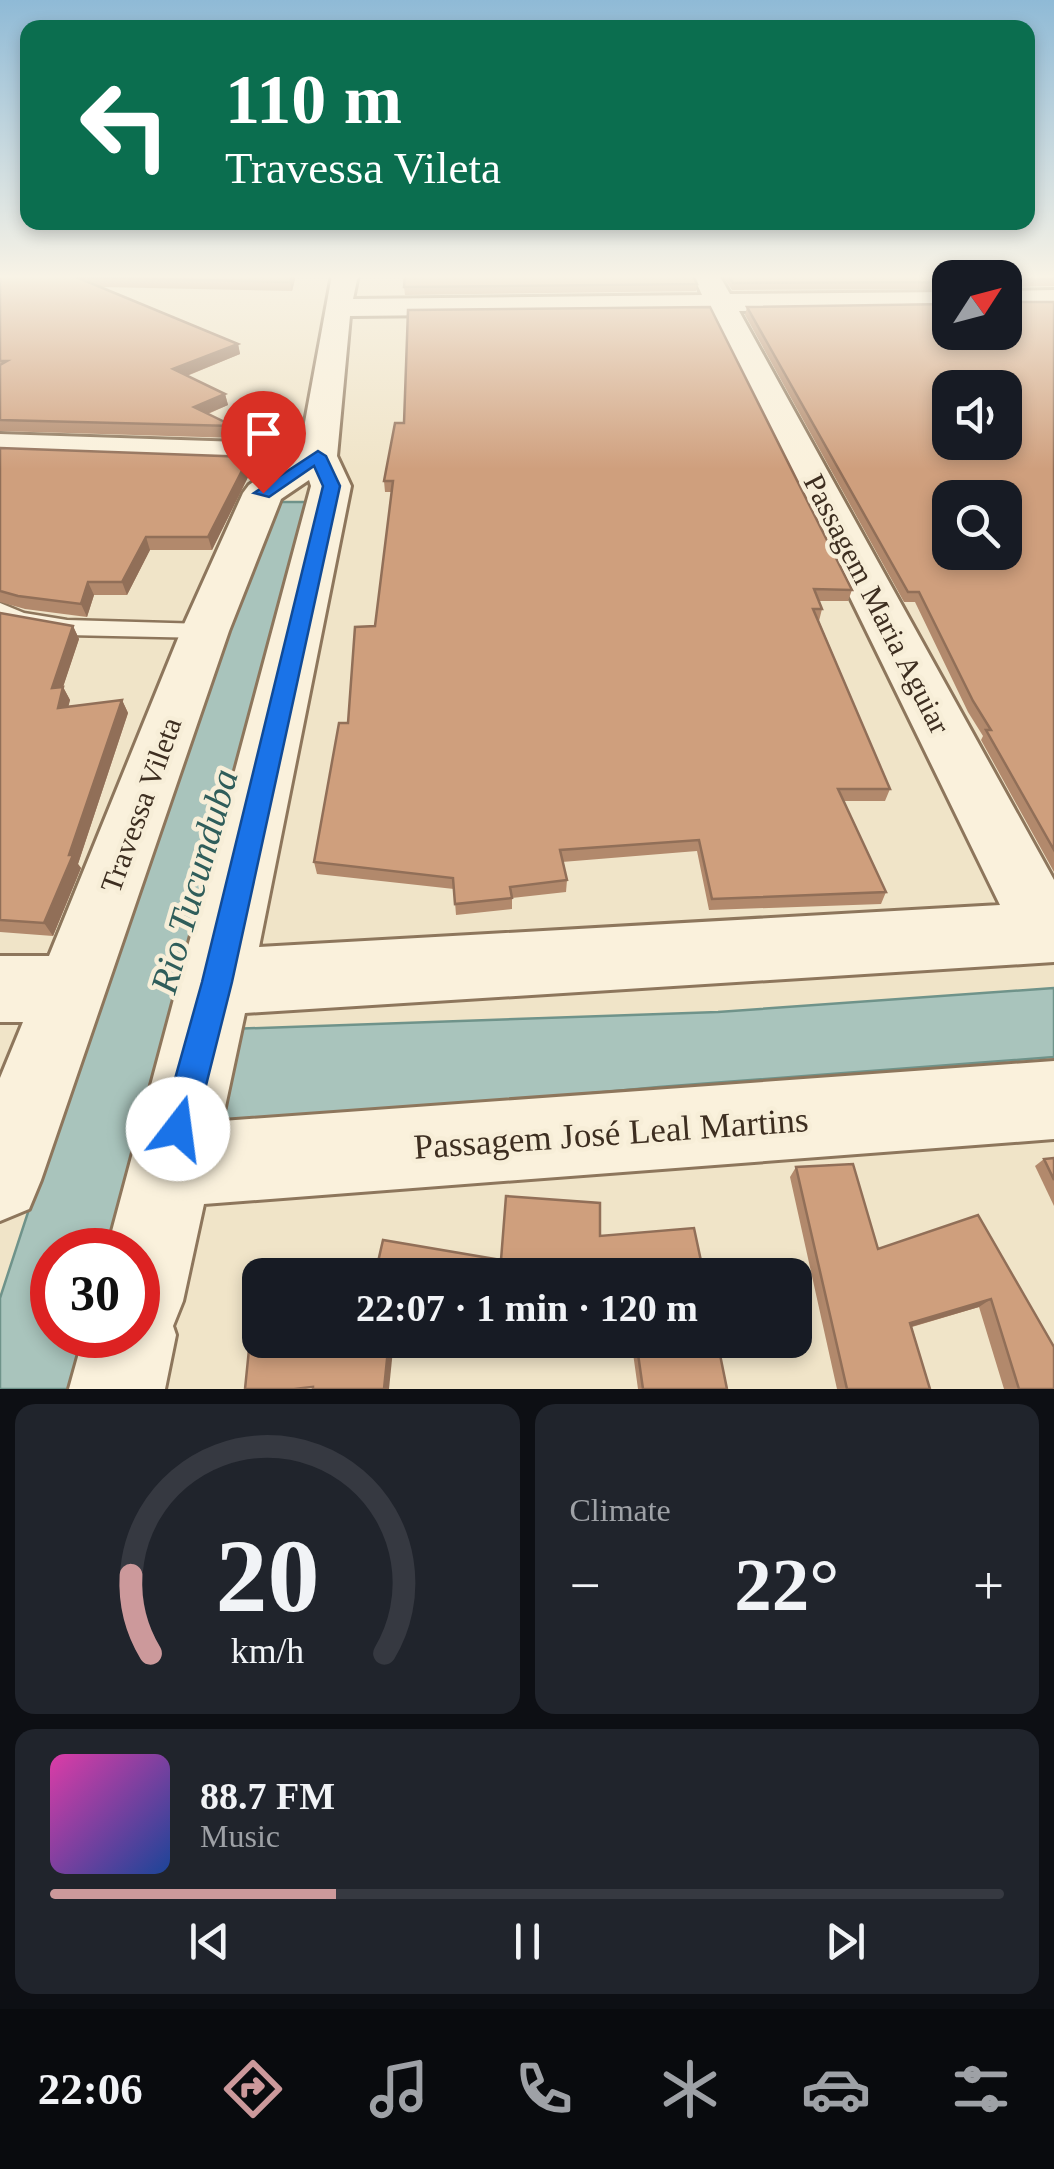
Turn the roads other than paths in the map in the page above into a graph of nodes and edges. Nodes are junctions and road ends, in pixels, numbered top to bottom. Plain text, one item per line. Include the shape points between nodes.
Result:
1 (333, 340) edge
2 (741, 340) edge
3 (0, 445) edge
4 (318, 456) junction
5 (0, 610) edge
6 (205, 631) junction
7 (1051, 932) edge
8 (217, 982) junction
9 (74, 988) junction
10 (0, 989) edge
11 (1054, 1100) edge
12 (168, 1166) junction
13 (0, 1180) edge
14 (154, 1228) edge
15 (125, 1358) edge
16 (118, 1389) edge

1 - 4 street
2 - 7 street, Passagem Maria Aguiar
3 - 4 street
4 - 6 street, Travessa Vileta via 263,493
4 - 8 street via 331,486
5 - 6 lane via 10,618 82,629
6 - 9 street, Travessa Vileta
7 - 8 street
8 - 12 street
9 - 10 street
9 - 13 street, Travessa Vileta
11 - 12 street, Passagem José Leal Martins
12 - 14 street
15 - 16 street

